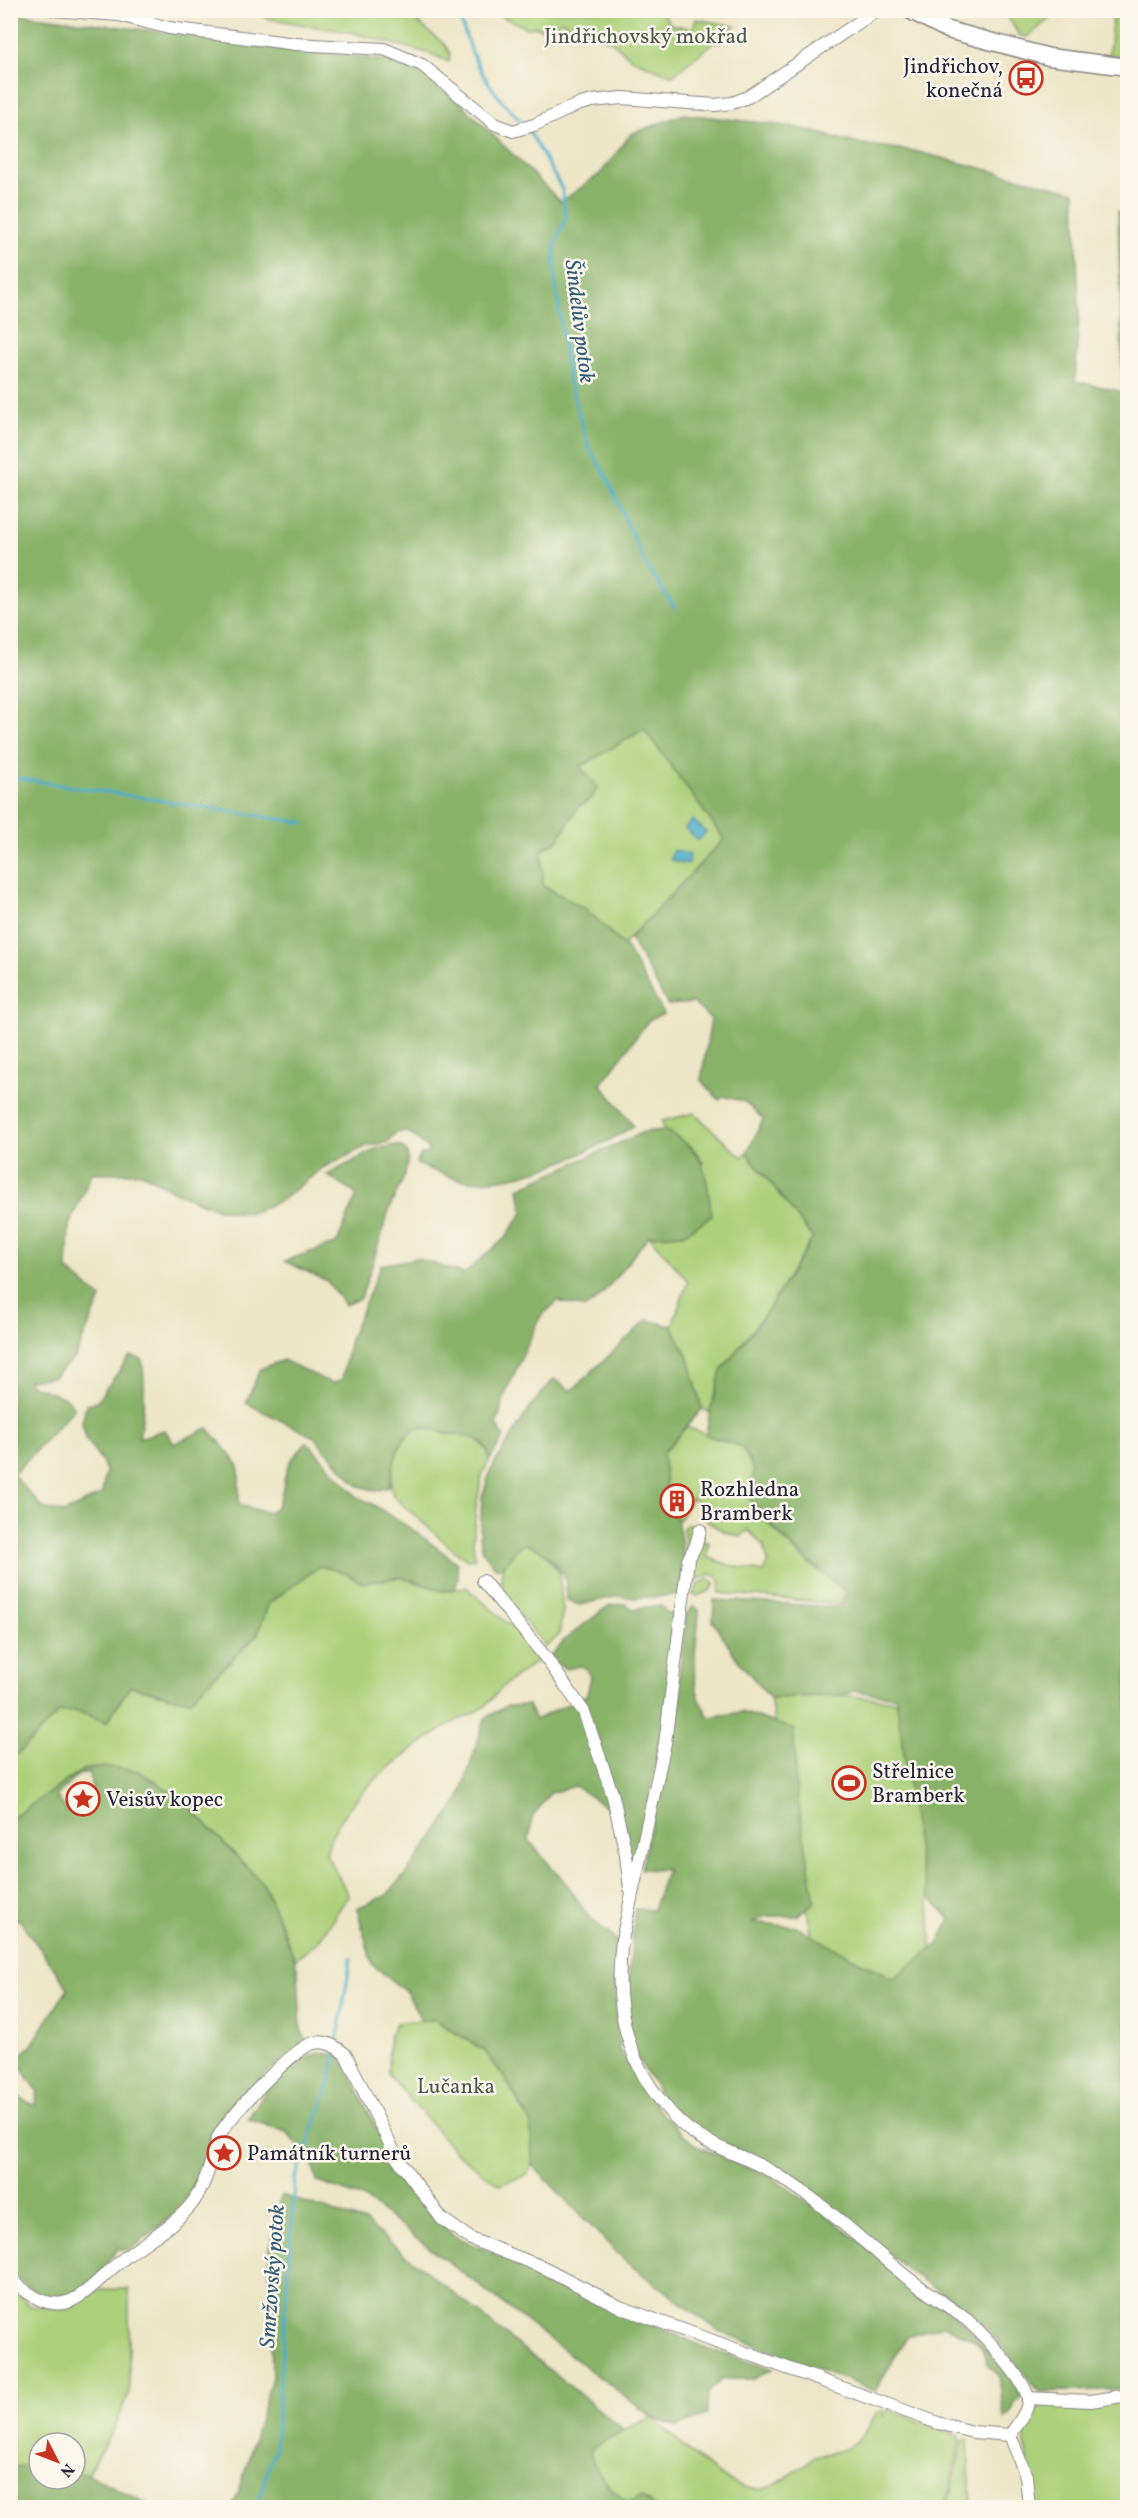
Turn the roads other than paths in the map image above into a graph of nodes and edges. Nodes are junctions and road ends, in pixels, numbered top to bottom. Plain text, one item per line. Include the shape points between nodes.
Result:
1 (54, 10) edge
2 (877, 10) edge
3 (909, 10) edge
4 (1128, 67) edge
5 (700, 1530) dead end
6 (483, 1581) dead end
7 (631, 1899) junction
8 (10, 2278) edge
9 (1128, 2395) edge
10 (1028, 2398) junction
11 (1011, 2435) junction
12 (1029, 2508) edge

1 - 2 street via 119,15 170,28 285,43 384,49 422,65 495,124 513,131 592,101 622,98 732,103 748,97
3 - 4 street via 948,30 1039,55
5 - 7 street via 688,1560 665,1743
6 - 7 street via 584,1712 613,1796
7 - 10 street via 618,1970 623,2019 635,2058 663,2105 702,2141 762,2166 789,2183 967,2320 1017,2376
8 - 11 street via 43,2302 58,2303 86,2294 191,2204 207,2176 219,2135 237,2110 293,2055 314,2043 334,2045 346,2055 397,2158 442,2219 471,2239 545,2268 620,2307 938,2423 973,2432
9 - 10 street via 1091,2401
10 - 11 street
11 - 12 street via 1026,2476

